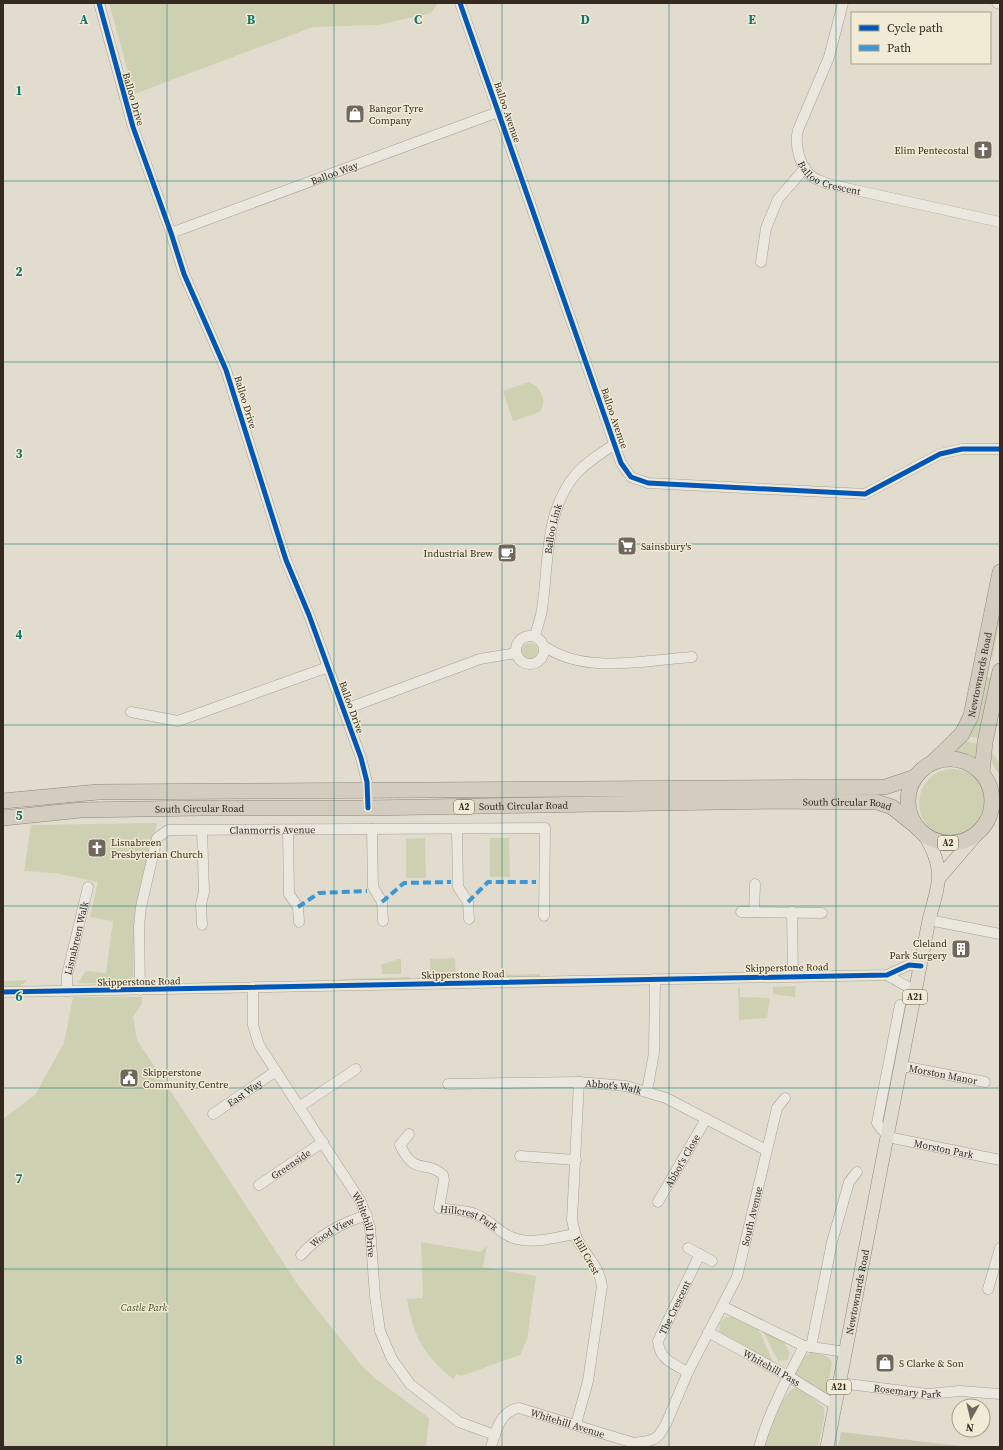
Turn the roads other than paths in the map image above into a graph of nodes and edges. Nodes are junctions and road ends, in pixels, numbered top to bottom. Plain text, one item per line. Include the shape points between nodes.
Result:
1 (99, 3) edge
2 (460, 3) edge
3 (843, 3) edge
4 (498, 112) junction
5 (805, 168) junction
6 (1000, 222) edge
7 (171, 233) junction
8 (760, 262) dead end
9 (615, 444) junction
10 (1000, 449) edge
11 (1000, 572) edge
12 (535, 636) junction
13 (544, 646) junction
14 (516, 652) junction
15 (692, 656) dead end
16 (328, 667) junction
17 (1000, 671) edge
18 (343, 710) junction
19 (131, 712) dead end
20 (931, 763) junction
21 (915, 777) junction
22 (990, 781) edge
23 (368, 800) junction
24 (3, 801) edge
25 (1000, 815) edge
26 (3, 818) edge
27 (372, 829) junction
28 (457, 829) junction
29 (981, 829) junction
30 (202, 830) junction
31 (288, 830) junction
32 (921, 831) junction
33 (940, 877) junction
34 (755, 884) dead end
35 (88, 887) dead end
36 (741, 912) dead end
37 (754, 912) junction
38 (792, 912) junction
39 (822, 913) dead end
40 (544, 916) dead end
41 (469, 919) dead end
42 (930, 920) junction
43 (383, 921) dead end
44 (299, 922) dead end
45 (202, 925) dead end
46 (1000, 934) edge
47 (921, 966) junction
48 (887, 975) junction
49 (792, 976) junction
50 (655, 979) junction
51 (253, 987) junction
52 (140, 990) junction
53 (916, 990) junction
54 (67, 991) junction
55 (3, 992) edge
56 (900, 1005) dead end
57 (902, 1066) junction
58 (356, 1069) dead end
59 (276, 1071) junction
60 (579, 1082) junction
61 (985, 1082) dead end
62 (448, 1084) dead end
63 (648, 1091) junction
64 (785, 1098) dead end
65 (300, 1107) junction
66 (213, 1114) dead end
67 (706, 1119) junction
68 (409, 1134) dead end
69 (888, 1137) junction
70 (323, 1142) junction
71 (766, 1150) junction
72 (520, 1156) dead end
73 (576, 1160) junction
74 (1000, 1160) edge
75 (857, 1172) dead end
76 (259, 1185) dead end
77 (658, 1202) dead end
78 (366, 1215) junction
79 (575, 1234) junction
80 (688, 1248) dead end
81 (1000, 1248) edge
82 (700, 1254) junction
83 (301, 1255) dead end
84 (712, 1261) dead end
85 (988, 1289) dead end
86 (722, 1306) junction
87 (708, 1332) junction
88 (807, 1346) junction
89 (846, 1352) junction
90 (688, 1372) junction
91 (788, 1376) junction
92 (840, 1383) junction
93 (1000, 1394) edge
94 (835, 1405) junction
95 (576, 1424) junction
96 (495, 1435) junction
97 (648, 1444) edge
98 (491, 1447) edge
99 (759, 1447) edge
100 (827, 1447) edge

1 - 7 street, Balloo Drive via 133,127
2 - 4 street, Balloo Avenue
3 - 5 street, Balloo Crescent via 829,58 795,141
4 - 7 street, Balloo Way
4 - 9 street, Balloo Avenue
5 - 6 street, Balloo Crescent via 813,177 828,184
5 - 8 street via 778,199 766,228
7 - 16 street, Balloo Drive via 184,274 226,370 286,560
9 - 10 street, Balloo Avenue via 621,462 631,477 648,483 848,494 865,494 872,491 940,454 962,449
9 - 12 street, Balloo Link via 590,460 577,473 567,486 559,505 554,517 542,610
11 - 20 highway, Newtownards Road via 971,716 962,734
12 - 13 street
12 - 14 street via 522,638 516,646
13 - 14 street via 544,656 533,664 523,663
13 - 15 street via 570,660 606,663
14 - 18 street via 480,659
16 - 18 street, Balloo Drive
16 - 19 street via 178,721
17 - 22 highway, Newtownards Road via 985,742
18 - 23 street, Balloo Drive via 361,758
20 - 21 highway, A2
20 - 22 highway via 942,759 958,760 974,766
21 - 23 highway, South Circular Road / A2 via 885,787
21 - 32 highway, A2 via 909,789 908,802 910,815
22 - 29 highway via 992,811
23 - 24 highway, South Circular Road / A2 via 98,792
23 - 26 highway, South Circular Road / A2 via 200,808 81,810
23 - 32 highway, South Circular Road / A2 via 486,807 774,801 877,802 892,807
25 - 29 highway, A2
27 - 28 street, Clanmorris Avenue
27 - 31 street, Clanmorris Avenue
27 - 43 street via 373,887 382,902
28 - 40 street, Clanmorris Avenue via 545,828
28 - 41 street via 458,888 468,902
29 - 32 highway, A2 via 967,840 955,843 943,843
29 - 33 main road, Newtownards Road / A21
30 - 31 street, Clanmorris Avenue
30 - 45 street
30 - 52 street, Clanmorris Avenue via 168,830 157,838 141,907
31 - 44 street via 289,894 298,907
32 - 33 main road, Newtownards Road / A21 via 936,855
33 - 42 main road, Newtownards Road / A21
34 - 37 street
35 - 54 street, Lisnabreen Walk via 68,975
36 - 37 street
37 - 38 street
38 - 39 street
38 - 49 street
42 - 46 street
42 - 47 main road, Newtownards Road / A21
47 - 48 street, Skipperstone Road via 909,965
47 - 53 main road, Newtownards Road / A21
48 - 49 street, Skipperstone Road
48 - 53 street via 900,981 905,987
49 - 50 street, Skipperstone Road
50 - 51 street, Skipperstone Road
50 - 63 street via 654,1053
51 - 52 street, Skipperstone Road
51 - 59 street, Whitehill Drive via 254,1033 259,1046
52 - 54 street, Skipperstone Road
53 - 57 main road, Newtownards Road / A21
54 - 55 street, Skipperstone Road
56 - 69 street via 877,1118 877,1123
57 - 61 street, Morston Manor
57 - 69 main road, Newtownards Road / A21
58 - 65 street
59 - 65 street, Whitehill Drive
59 - 66 street, East Way
60 - 62 street, Abbot's Walk
60 - 63 street, Abbot's Walk via 611,1083
60 - 73 street, Hill Crest
63 - 67 street, Abbot's Walk
64 - 71 street, South Avenue via 776,1108
65 - 70 street, Whitehill Drive
67 - 71 street, Abbot's Walk
67 - 77 street, Abbot's Close
68 - 79 street, Hillcrest Park via 400,1145 406,1158 413,1164 438,1170 443,1174 439,1208 474,1213 504,1234 518,1239 540,1240
69 - 74 street, Morston Park
69 - 89 main road, Newtownards Road / A21
70 - 76 street, Greenside
70 - 78 street, Whitehill Drive via 361,1202
71 - 86 street, South Avenue via 737,1277
72 - 73 street
73 - 79 street, Hill Crest via 572,1220
75 - 88 street via 849,1182
78 - 83 street, Wood View via 340,1224 312,1243
78 - 96 street, Whitehill Drive via 372,1242 380,1332 392,1359 410,1384 459,1422
79 - 95 street, Hill Crest via 579,1244 592,1260 602,1286 588,1381
80 - 82 street
81 - 85 street
82 - 84 street
82 - 90 street, The Crescent via 658,1341 662,1356
86 - 87 street, South Avenue
86 - 88 street
87 - 90 street, Whitehill Avenue
87 - 91 street, Whitehill Pass
88 - 89 street
88 - 91 street
89 - 92 main road, Newtownards Road / A21
90 - 97 street, Whitehill Avenue via 666,1424 659,1435
91 - 94 street, Whitehill Pass
91 - 99 street
92 - 93 street, Rosemary Park via 928,1394
92 - 94 main road, Newtownards Road / A21
94 - 100 main road, Newtownards Road / A21
95 - 96 street, Whitehill Avenue via 519,1408 508,1412 502,1418
95 - 97 street, Whitehill Avenue via 628,1441
96 - 98 street, Whitehill Avenue

